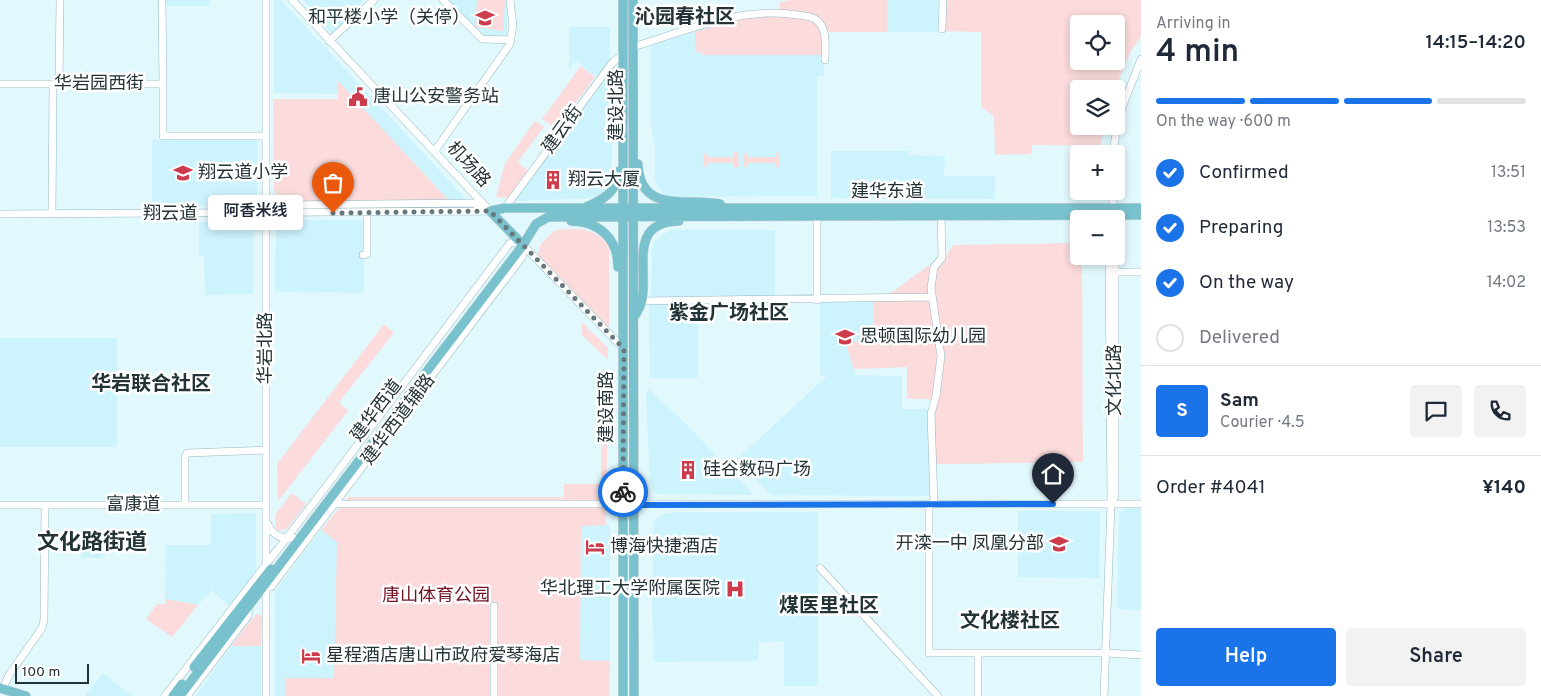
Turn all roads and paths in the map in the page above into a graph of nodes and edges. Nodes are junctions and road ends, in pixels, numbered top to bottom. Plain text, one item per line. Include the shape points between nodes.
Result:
1 (60, 0) edge
2 (162, 0) edge
3 (266, 0) edge
4 (292, 0) edge
5 (374, 0) edge
6 (443, 0) edge
7 (510, 0) edge
8 (623, 0) edge
9 (633, 0) edge
10 (943, 0) edge
11 (942, 29) dead end
12 (511, 40) junction
13 (329, 42) junction
14 (633, 47) junction
15 (623, 54) junction
16 (1141, 59) edge
17 (825, 60) dead end
18 (0, 84) edge
19 (56, 84) junction
20 (162, 84) junction
21 (633, 100) junction
22 (623, 106) junction
23 (265, 136) junction
24 (1114, 145) edge
25 (434, 152) junction
26 (505, 208) junction
27 (1141, 208) edge
28 (581, 209) junction
29 (490, 211) junction
30 (737, 211) junction
31 (366, 212) junction
32 (1125, 212) edge
33 (623, 213) junction
34 (633, 213) junction
35 (0, 214) edge
36 (52, 214) junction
37 (265, 214) junction
38 (941, 215) junction
39 (1070, 215) edge
40 (1070, 215) edge
41 (1125, 215) edge
42 (1141, 215) edge
43 (817, 216) junction
44 (498, 220) junction
45 (536, 224) junction
46 (523, 241) junction
47 (364, 254) dead end
48 (1109, 265) edge
49 (1115, 265) edge
50 (1115, 272) junction
51 (1141, 272) edge
52 (931, 297) junction
53 (817, 300) junction
54 (642, 301) junction
55 (624, 314) junction
56 (634, 316) junction
57 (624, 349) junction
58 (266, 450) junction
59 (338, 504) dead end
60 (633, 504) junction
61 (932, 504) junction
62 (1111, 504) junction
63 (1141, 504) edge
64 (0, 505) edge
65 (45, 505) junction
66 (185, 505) junction
67 (266, 505) junction
68 (623, 505) junction
69 (266, 523) junction
70 (290, 538) junction
71 (266, 563) junction
72 (820, 568) dead end
73 (265, 576) junction
74 (265, 586) junction
75 (249, 606) junction
76 (494, 606) dead end
77 (978, 653) junction
78 (1106, 653) junction
79 (1141, 656) edge
80 (1, 689) edge
81 (12, 696) edge
82 (26, 696) edge
83 (164, 696) edge
84 (173, 696) edge
85 (180, 696) edge
86 (187, 696) edge
87 (266, 696) edge
88 (494, 696) edge
89 (623, 696) edge
90 (634, 696) edge
91 (938, 696) edge
92 (978, 696) edge
93 (1104, 696) edge

1 - 19 street
2 - 20 street
3 - 23 street, 华岩北路
4 - 13 street, 机场路
5 - 13 street
6 - 12 street via 482,39
7 - 12 street
8 - 15 main road, 建设北路
9 - 14 main road, 建设北路
10 - 11 street
12 - 25 street
13 - 25 street, 机场路
14 - 17 street via 733,16 776,12 812,17 819,23 825,35
14 - 21 main road, 建设北路
15 - 22 main road, 建设北路
15 - 26 street, 建云街 via 612,62
16 - 24 street via 1118,118
18 - 19 street, 华岩园西街
19 - 20 street, 华岩园西街
19 - 36 street
20 - 23 street, 华岩园西街 via 163,136
21 - 30 main road via 639,176 650,192 666,202 708,202
21 - 34 main road, 建设北路
22 - 28 main road via 616,184 601,200
22 - 33 main road, 建设北路
23 - 37 street, 华岩北路
25 - 29 street, 机场路
26 - 28 main road
26 - 29 main road
26 - 44 main road
27 - 32 main road, 建华东道
28 - 33 main road
29 - 31 street, 翔云道
29 - 37 street via 473,203 300,204 280,205
29 - 44 main road, 机场路
30 - 34 main road, 建华东道
30 - 39 main road, 建华东道
30 - 43 main road, 建华东道
30 - 54 main road via 716,221 670,222 650,233 642,247
31 - 37 street, 翔云道
31 - 47 street via 367,254
33 - 34 main road
33 - 45 main road via 552,216
33 - 55 main road, 建设南路
34 - 56 main road, 建设南路
35 - 36 street, 翔云道
36 - 37 street, 翔云道
37 - 58 street, 华岩北路
38 - 40 main road, 建华东道
38 - 43 main road, 建华东道
38 - 52 street via 942,258 934,268
41 - 42 main road, 建华东道
43 - 53 street
44 - 46 main road, 机场路
45 - 46 main road, 建华西道
45 - 55 main road via 577,221 606,233 618,257 618,286
46 - 57 street
46 - 70 main road, 建华西道
46 - 74 main road, 建华西道
48 - 62 street, 文化北路
49 - 50 street, 文化北路
50 - 51 street
50 - 62 street, 文化北路 via 1115,496
52 - 53 street
52 - 61 street via 941,356 931,414
53 - 54 street
54 - 56 main road
55 - 57 main road, 建设南路
56 - 60 main road, 建设南路
57 - 68 main road, 建设南路
58 - 66 street via 188,453 185,457
58 - 67 street, 华岩北路
59 - 68 street
60 - 61 street
60 - 68 street
60 - 90 main road, 建设南路
61 - 62 street
61 - 77 street via 929,653
62 - 63 street
62 - 78 street, 文化北路
64 - 65 street, 富康道
65 - 66 street, 富康道
65 - 80 street via 44,620 42,628
66 - 67 street, 富康道
67 - 69 street, 华岩北路
68 - 89 main road, 建设南路
69 - 70 street via 271,532
69 - 71 street, 华岩北路
70 - 71 street
70 - 73 main road, 建华西道
71 - 73 street, 华岩北路
71 - 83 street
72 - 91 street
73 - 74 street, 华岩北路
73 - 84 main road, 建华西道
74 - 75 main road, 建华西道
74 - 87 street, 华岩北路
75 - 85 main road, 建华西道
75 - 86 street via 248,616
76 - 88 street
77 - 78 street
77 - 92 street
78 - 79 street
78 - 93 street, 文化北路
80 - 81 main road
80 - 82 main road

